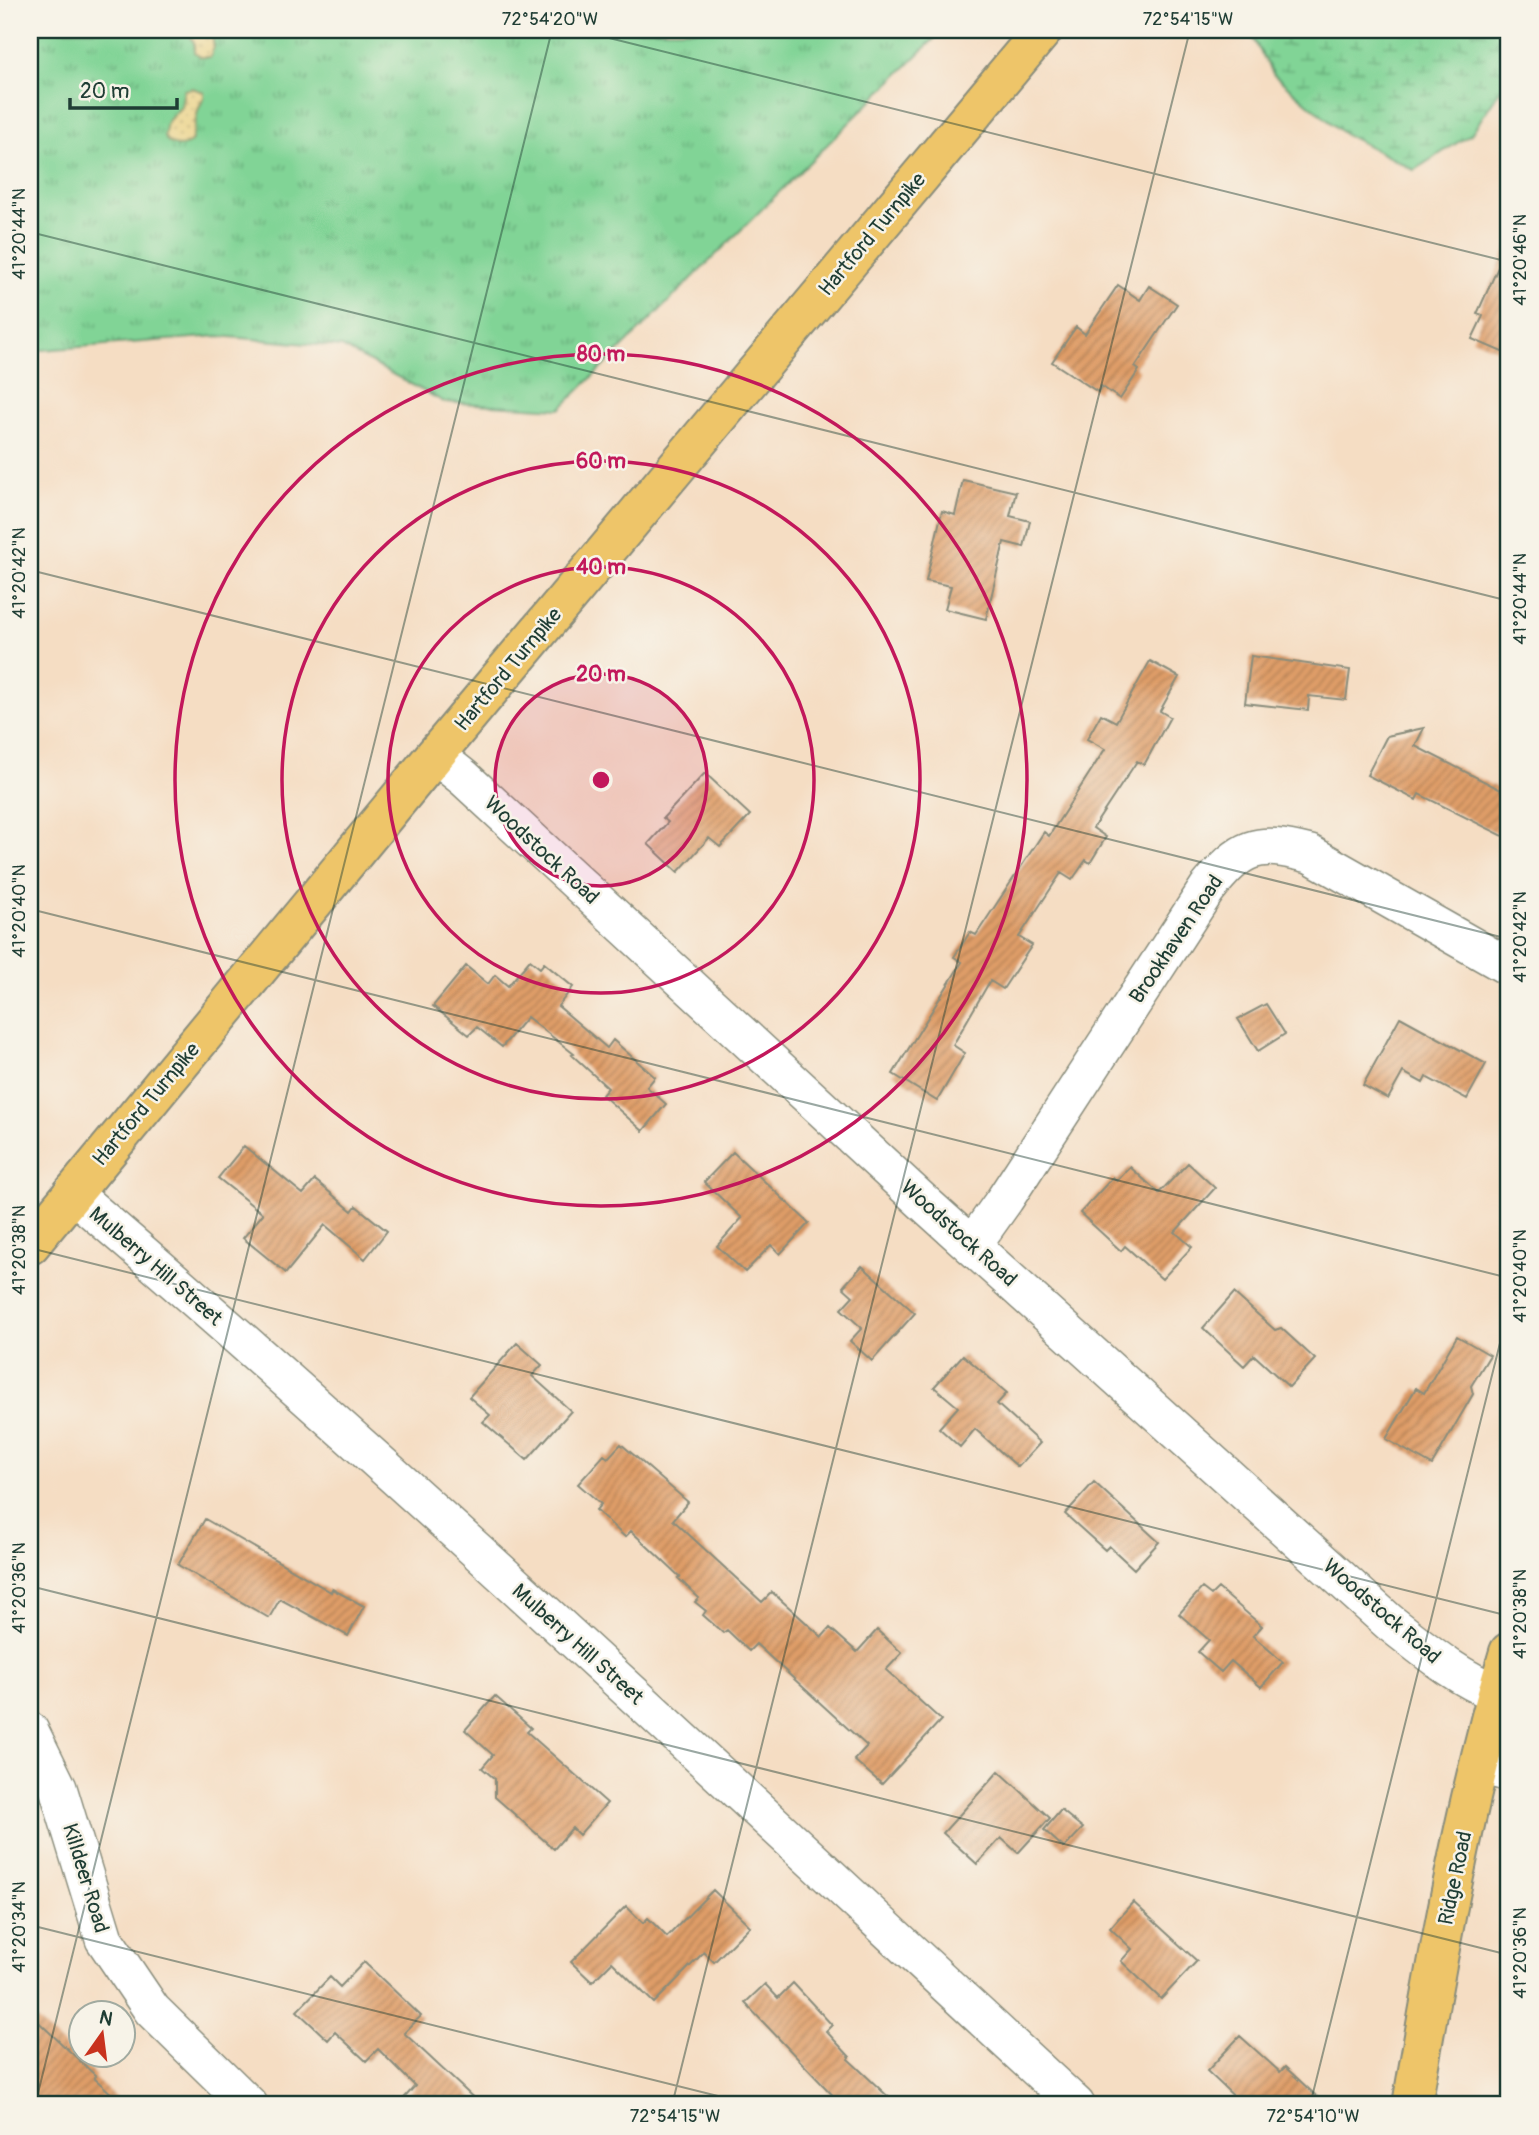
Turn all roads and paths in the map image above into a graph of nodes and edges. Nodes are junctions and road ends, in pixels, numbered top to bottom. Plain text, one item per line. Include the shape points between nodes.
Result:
1 (1043, 30) edge
2 (435, 755) junction
3 (1509, 967) edge
4 (72, 1193) junction
5 (973, 1244) junction
6 (30, 1245) edge
7 (1509, 1652) edge
8 (1497, 1693) junction
9 (30, 1731) edge
10 (1494, 1768) edge
11 (249, 2105) edge
12 (1076, 2105) edge
13 (1412, 2105) edge

1 - 2 main road, Hartford Turnpike
2 - 4 main road, Hartford Turnpike
2 - 5 street, Woodstock Road
3 - 5 street, Brookhaven Road via 1310,854 1278,846 1250,849 1226,866 1207,890
4 - 6 main road, Hartford Turnpike
4 - 12 street, Mulberry Hill Street via 442,1520
5 - 8 street, Woodstock Road via 1389,1622 1452,1671
7 - 8 main road, Ridge Road
8 - 10 main road, Ridge Road
9 - 11 street, Killdeer Road via 58,1788 104,1939 152,2010
10 - 13 main road, Ridge Road via 1441,1944

